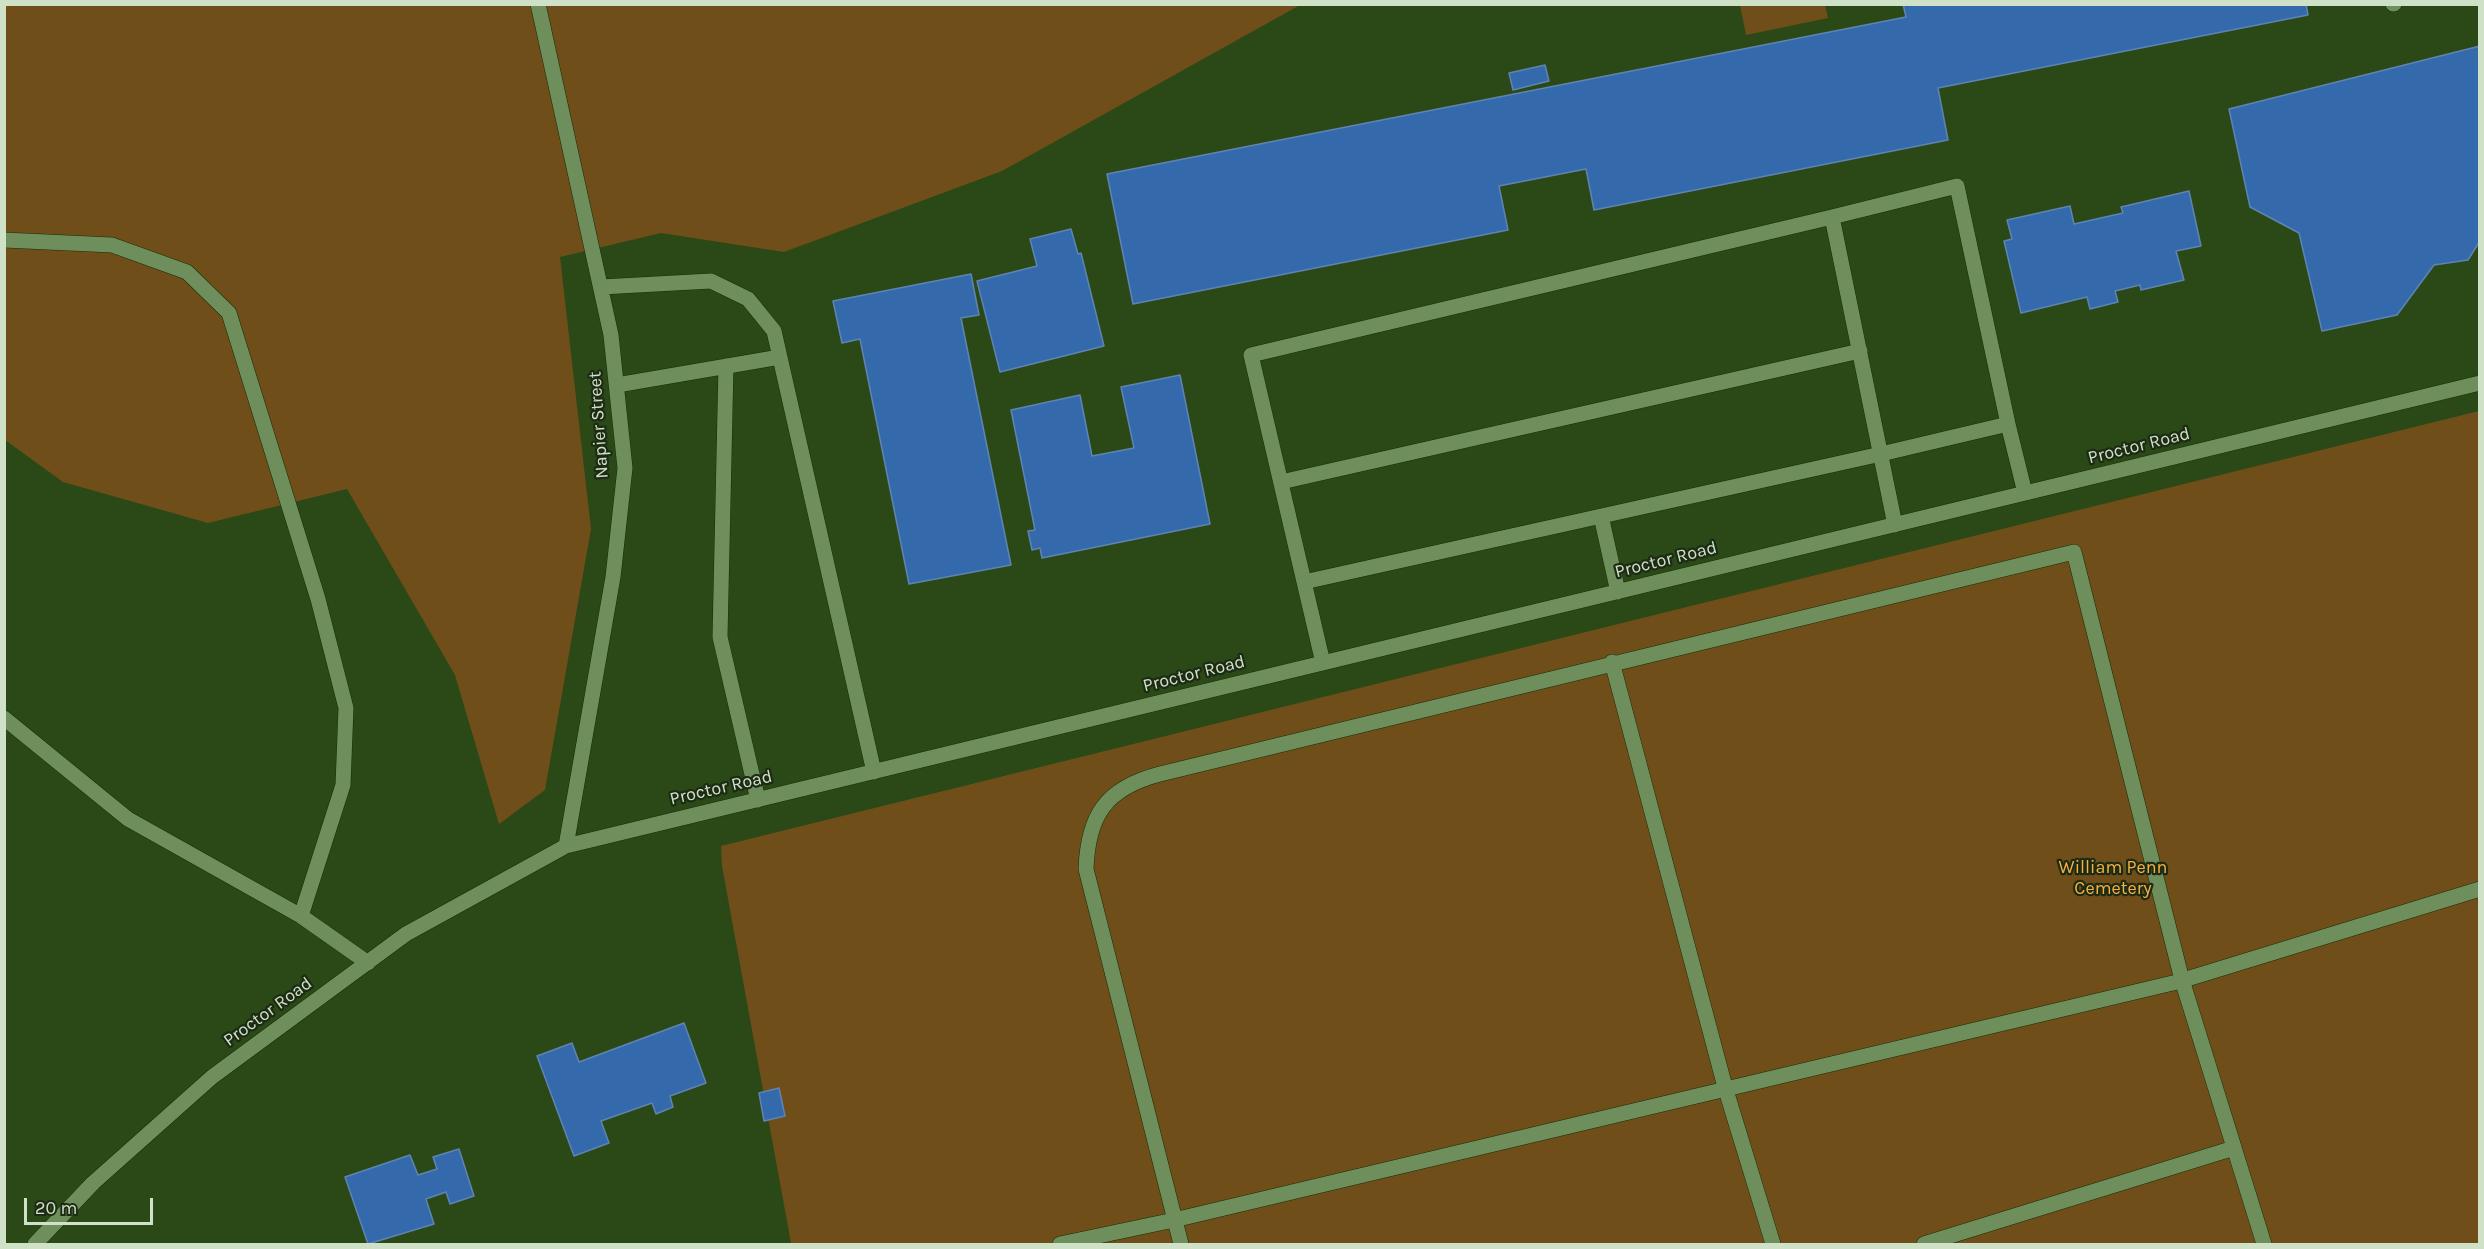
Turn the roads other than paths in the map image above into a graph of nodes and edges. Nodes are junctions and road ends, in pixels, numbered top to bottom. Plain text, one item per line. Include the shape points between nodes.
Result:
1 (538, 4) edge
2 (1832, 217) junction
3 (4, 240) edge
4 (601, 287) junction
5 (1860, 351) junction
6 (780, 357) junction
7 (726, 366) junction
8 (2480, 383) edge
9 (617, 385) junction
10 (2008, 423) junction
11 (1881, 454) junction
12 (1281, 482) junction
13 (2025, 493) junction
14 (1601, 516) junction
15 (1895, 525) junction
16 (1305, 582) junction
17 (1618, 592) junction
18 (1612, 662) junction
19 (1323, 663) junction
20 (4, 718) edge
21 (874, 772) junction
22 (758, 800) junction
23 (566, 846) junction
24 (2480, 889) edge
25 (301, 916) junction
26 (368, 963) junction
27 (2182, 980) junction
28 (1725, 1087) junction
29 (2234, 1148) junction
30 (1174, 1220) junction
31 (35, 1245) edge
32 (1060, 1245) edge
33 (1181, 1245) edge
34 (1773, 1245) edge
35 (1924, 1245) edge
36 (2264, 1245) edge

1 - 4 street, Napier Street
2 - 5 street
2 - 10 street via 1957,186
2 - 12 street via 1251,355
3 - 25 street via 112,245 187,272 229,313 318,599 346,708 343,785
4 - 6 street via 711,281 748,299 774,331
4 - 9 street, Napier Street via 612,335
5 - 11 street
5 - 12 street
6 - 7 street
6 - 21 street
7 - 9 street
7 - 22 street via 720,637
8 - 13 street, Proctor Road
9 - 23 street, Napier Street via 625,468 619,523
10 - 11 street
10 - 13 street
11 - 14 street
11 - 15 street
12 - 16 street
13 - 15 street, Proctor Road
14 - 16 street
14 - 17 street
15 - 17 street, Proctor Road
16 - 19 street
17 - 19 street, Proctor Road
18 - 27 street via 2074,552
18 - 28 street
18 - 30 street via 1136,780 1102,808 1091,825 1086,869
19 - 21 street, Proctor Road
20 - 25 street via 128,819
21 - 22 street, Proctor Road
22 - 23 street, Proctor Road
23 - 26 street, Proctor Road via 406,934
24 - 27 street
25 - 26 street
26 - 31 street, Proctor Road via 212,1077 93,1183
27 - 28 street
27 - 29 street
28 - 30 street
28 - 34 street
29 - 35 street
29 - 36 street
30 - 32 street
30 - 33 street

